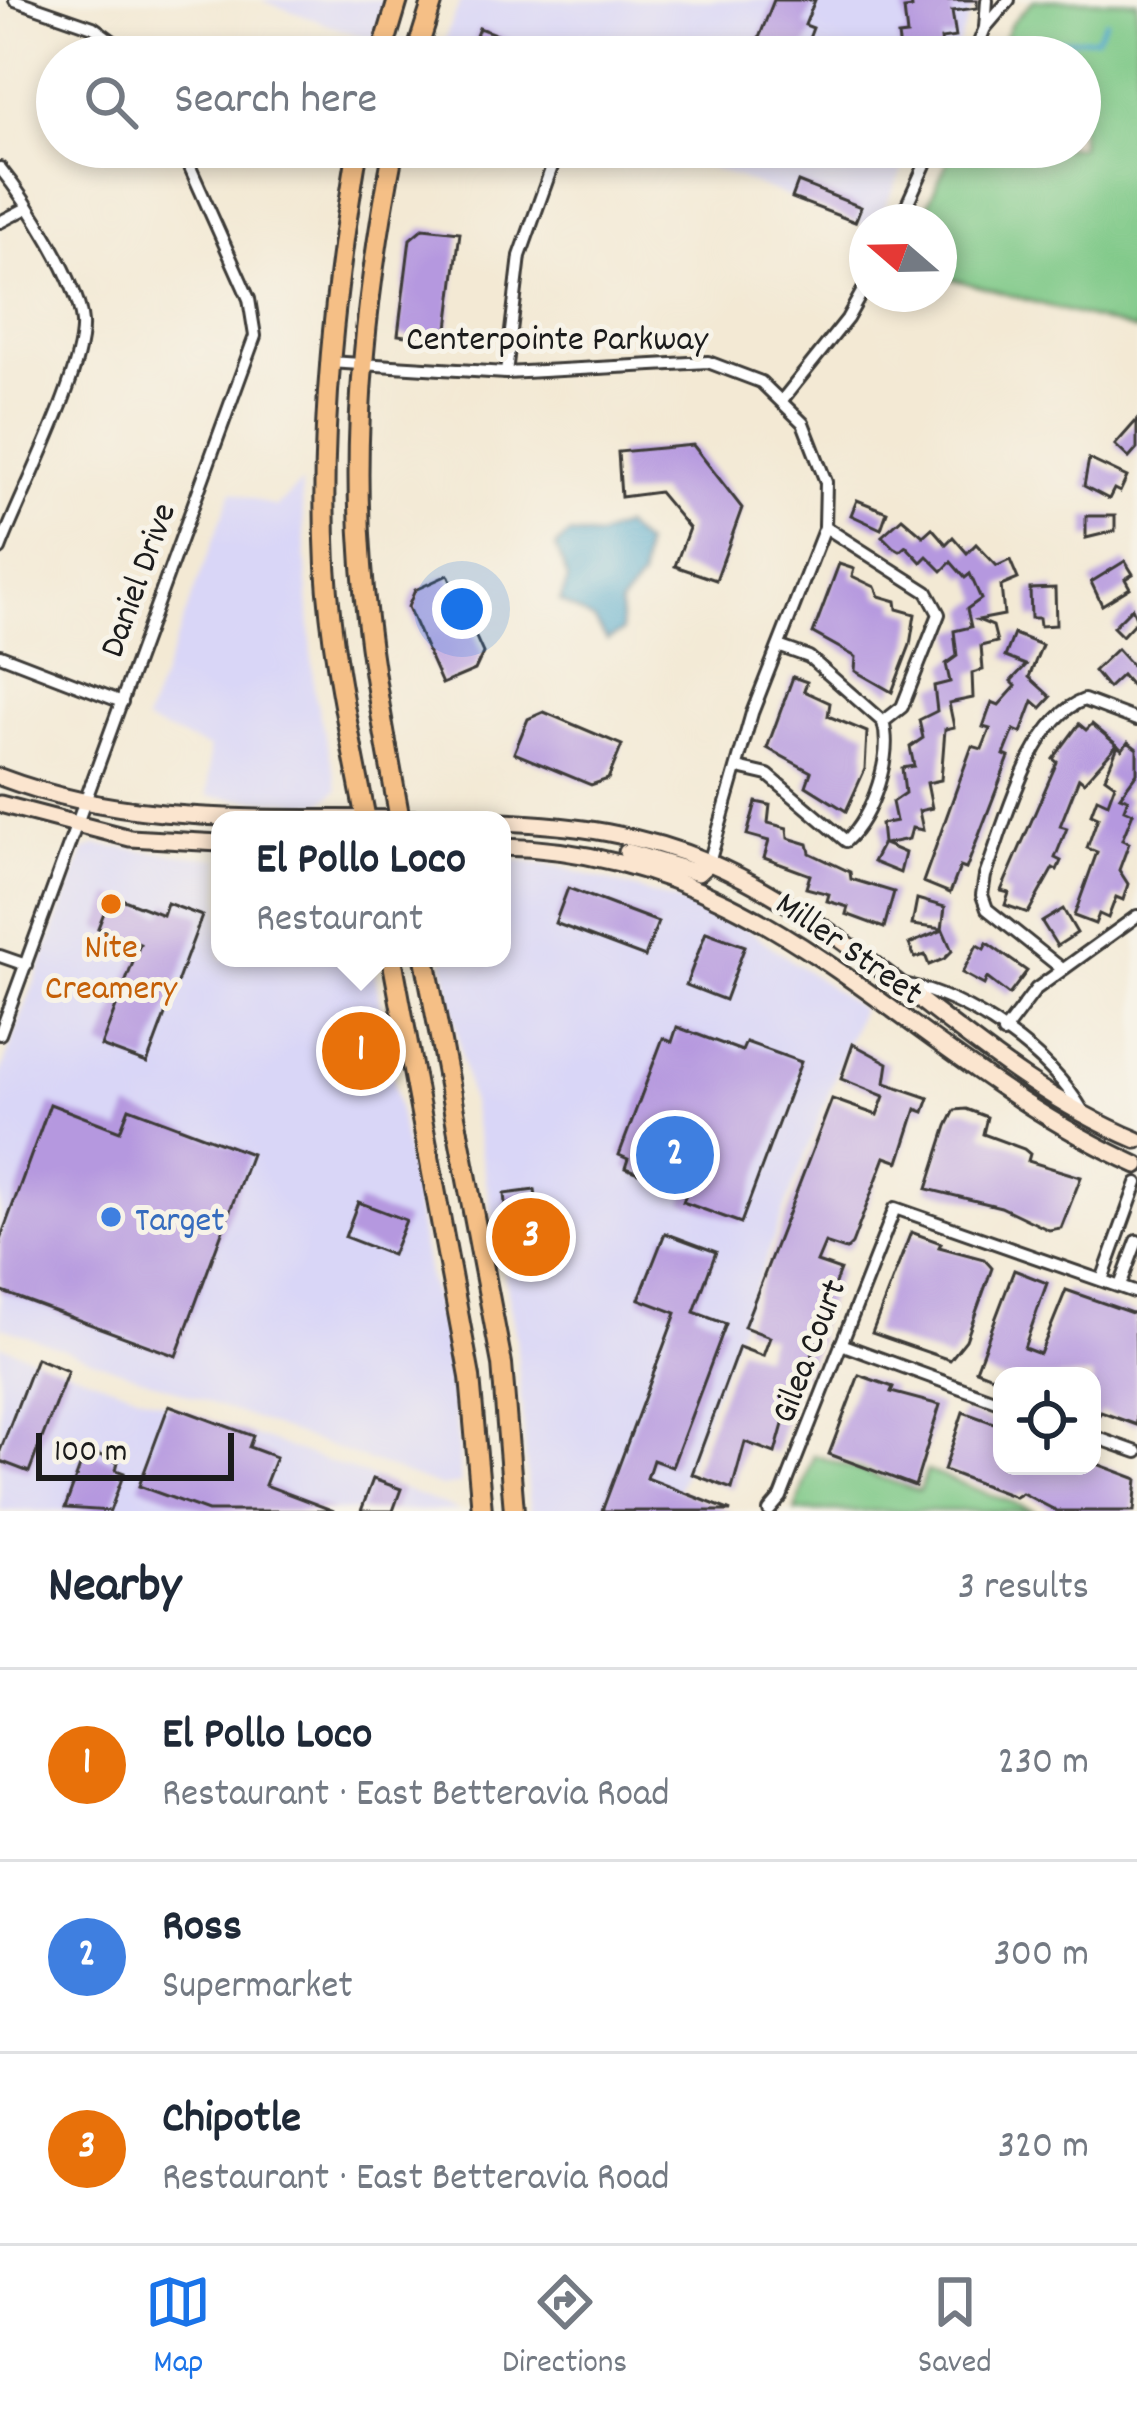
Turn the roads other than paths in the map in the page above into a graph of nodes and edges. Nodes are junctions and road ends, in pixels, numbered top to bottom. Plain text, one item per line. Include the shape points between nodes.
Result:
1 (15, 0) edge
2 (398, 0) edge
3 (433, 0) edge
4 (987, 0) edge
5 (1009, 0) edge
6 (986, 28) junction
7 (105, 36) edge
8 (387, 36) edge
9 (422, 36) edge
10 (982, 36) edge
11 (0, 168) edge
12 (190, 168) edge
13 (355, 168) edge
14 (390, 168) edge
15 (551, 168) edge
16 (923, 168) edge
17 (907, 204) edge
18 (26, 208) junction
19 (0, 222) edge
20 (851, 312) edge
21 (329, 362) junction
22 (362, 364) junction
23 (506, 373) junction
24 (783, 399) junction
25 (825, 527) junction
26 (0, 550) edge
27 (781, 647) junction
28 (0, 655) edge
29 (122, 702) junction
30 (1137, 720) edge
31 (883, 722) junction
32 (738, 768) junction
33 (0, 777) edge
34 (0, 804) edge
35 (84, 805) junction
36 (364, 811) edge
37 (398, 811) edge
38 (211, 818) edge
39 (511, 823) edge
40 (76, 826) junction
41 (211, 843) edge
42 (511, 848) edge
43 (582, 854) junction
44 (709, 862) junction
45 (1137, 916) edge
46 (0, 956) edge
47 (26, 965) junction
48 (394, 967) edge
49 (427, 967) edge
50 (1061, 968) junction
51 (890, 981) junction
52 (1003, 1033) junction
53 (0, 1034) edge
54 (1086, 1116) junction
55 (1137, 1140) edge
56 (1137, 1165) edge
57 (468, 1171) junction
58 (434, 1178) junction
59 (1137, 1183) edge
60 (1137, 1241) edge
61 (1102, 1280) junction
62 (1120, 1286) junction
63 (1137, 1293) edge
64 (841, 1344) junction
65 (993, 1400) edge
66 (1101, 1439) edge
67 (1137, 1452) edge
68 (482, 1511) edge
69 (514, 1511) edge
70 (769, 1511) edge

1 - 7 street
2 - 8 highway
3 - 9 highway
4 - 6 street
5 - 6 street
6 - 10 street
11 - 18 street
12 - 29 street, Daniel Drive via 249,299 255,336
13 - 21 highway
14 - 22 highway
15 - 23 street via 520,256
16 - 17 street
18 - 19 street
18 - 26 street via 66,277 82,328
20 - 24 street
21 - 22 street, Centerpointe Parkway
21 - 36 highway via 326,569
22 - 23 street, Centerpointe Parkway
22 - 37 highway via 362,566
23 - 24 street, Centerpointe Parkway via 708,362 736,369
24 - 25 street, Centerpointe Parkway via 817,448
25 - 27 street, Centerpointe Parkway
25 - 31 street via 938,605 902,706
27 - 31 street via 809,658
27 - 32 street, Centerpointe Parkway
28 - 29 street
29 - 35 street, Daniel Drive
30 - 50 street via 1078,701 1054,722 1032,755 986,876 984,905
31 - 32 street via 890,745 858,830 846,841 768,775
32 - 44 street, Centerpointe Parkway
33 - 35 street
34 - 40 street
35 - 38 street
35 - 40 street, Daniel Drive
39 - 44 street, Miller Street via 623,836
40 - 41 street
40 - 47 street, Daniel Drive
42 - 43 street, Miller Street
43 - 44 street via 625,852 698,873
43 - 56 street, Miller Street via 698,886 742,908 1040,1115
44 - 51 street, Miller Street
45 - 50 street
46 - 47 street
47 - 53 street, Daniel Drive
48 - 58 highway
49 - 57 highway
50 - 52 street
51 - 52 street, Miller Street via 943,993
51 - 54 street, Miller Street
52 - 54 street, Miller Street via 1060,1078
54 - 55 street, Miller Street
57 - 58 highway
57 - 69 highway via 502,1364
58 - 68 highway via 470,1377
59 - 61 street
60 - 62 street
61 - 62 street
61 - 64 street, Gilea Court via 895,1208
62 - 63 street
64 - 65 street
64 - 70 street, Gilea Court
66 - 67 street

